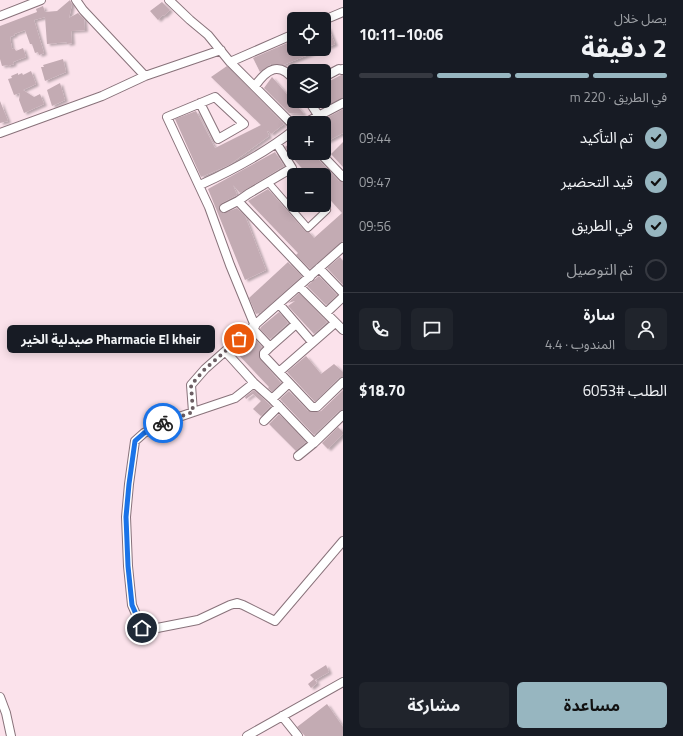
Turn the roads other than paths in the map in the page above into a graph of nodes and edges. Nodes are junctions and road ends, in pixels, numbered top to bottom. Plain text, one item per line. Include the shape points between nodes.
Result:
1 (41, 0) edge
2 (76, 0) edge
3 (169, 0) edge
4 (343, 12) edge
5 (0, 16) edge
6 (331, 17) edge
7 (287, 37) edge
8 (221, 50) junction
9 (230, 62) junction
10 (343, 68) edge
11 (287, 72) edge
12 (331, 73) edge
13 (145, 76) junction
14 (254, 86) junction
15 (343, 102) edge
16 (200, 103) junction
17 (313, 108) edge
18 (318, 115) joint
19 (287, 119) edge
20 (0, 133) edge
21 (287, 136) edge
22 (277, 144) junction
23 (326, 160) edge
24 (292, 168) edge
25 (287, 171) edge
26 (343, 178) edge
27 (268, 182) junction
28 (200, 185) junction
29 (238, 201) junction
30 (287, 204) edge
31 (224, 208) dead end
32 (294, 212) edge
33 (324, 212) edge
34 (341, 252) edge
35 (319, 268) junction
36 (310, 277) junction
37 (299, 286) junction
38 (343, 293) edge
39 (343, 297) edge
40 (279, 304) junction
41 (326, 313) junction
42 (335, 322) junction
43 (296, 324) junction
44 (254, 327) junction
45 (343, 330) edge
46 (312, 342) junction
47 (270, 347) junction
48 (226, 352) junction
49 (279, 372) junction
50 (343, 382) edge
51 (254, 383) junction
52 (289, 383) junction
53 (272, 399) junction
54 (279, 406) junction
55 (193, 412) junction
56 (343, 415) edge
57 (264, 421) dead end
58 (314, 443) junction
59 (298, 456) dead end
60 (343, 541) edge
61 (343, 682) edge
62 (0, 697) edge
63 (282, 716) junction
64 (11, 736) edge
65 (247, 736) edge
66 (298, 736) edge

1 - 5 street
2 - 13 street
3 - 8 street
4 - 6 street
7 - 9 street
8 - 9 street
8 - 13 street
9 - 14 street
10 - 12 street
11 - 14 street via 280,69 269,72
13 - 20 street via 102,96
14 - 19 street
15 - 18 street
16 - 16 street via 215,97 244,124 218,139
16 - 28 street via 167,117
17 - 18 street
21 - 22 street
22 - 24 street
22 - 28 street
23 - 26 street
25 - 27 street
27 - 29 street
27 - 30 street
28 - 44 street
29 - 31 street
29 - 36 street
32 - 33 street via 308,228
34 - 35 street
35 - 36 street
35 - 38 street
36 - 37 street
37 - 40 street
37 - 41 street
39 - 41 street
40 - 43 street
40 - 44 street
41 - 42 street
42 - 45 street
42 - 46 street
43 - 46 street
43 - 47 street
44 - 47 street
44 - 48 street
46 - 49 street
47 - 49 street via 264,356
48 - 51 street
48 - 55 street via 205,369 191,385
49 - 52 street
50 - 52 street via 314,408
51 - 53 street
51 - 55 street via 235,398
52 - 53 street
53 - 54 street
54 - 57 street
54 - 58 street
55 - 60 street via 167,421 144,433 135,441 126,517 128,566 132,605 143,629 198,620 237,603 276,621
56 - 58 street
58 - 59 street
61 - 63 street
62 - 64 street
63 - 65 street
63 - 66 street

